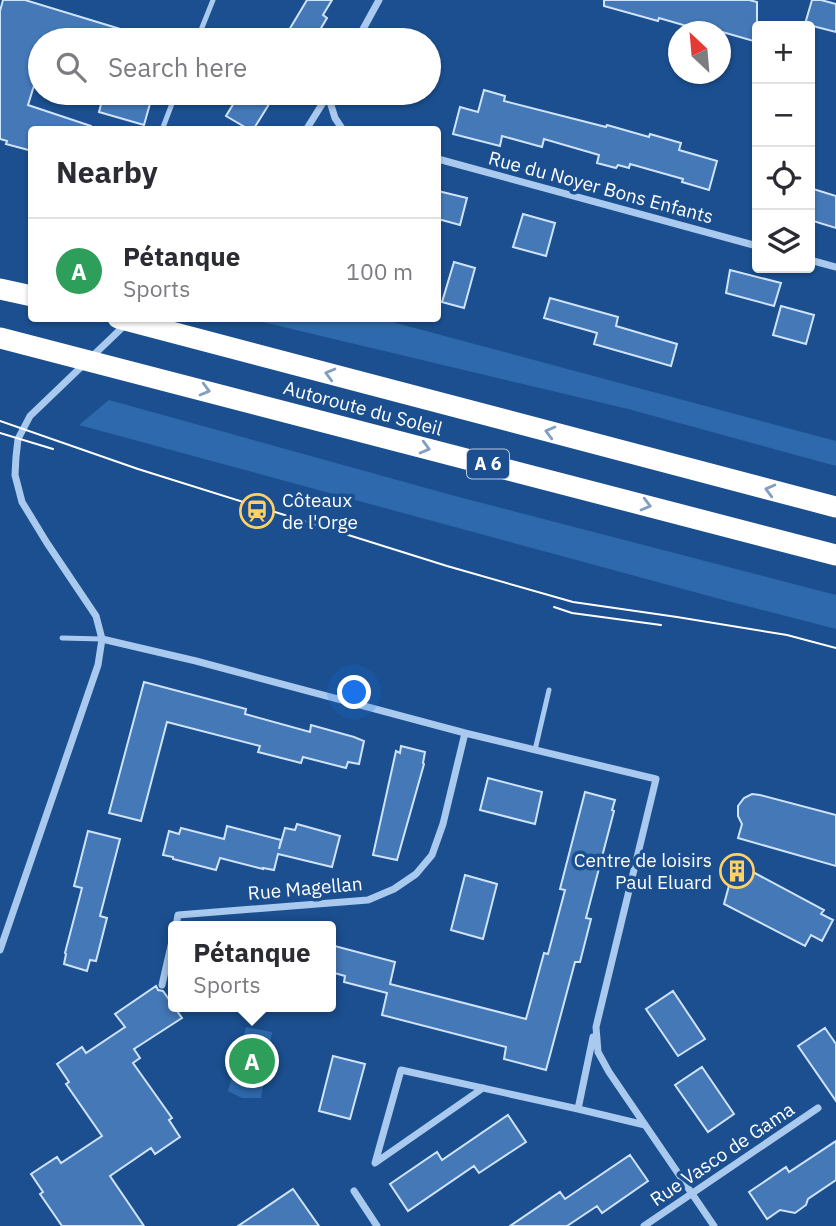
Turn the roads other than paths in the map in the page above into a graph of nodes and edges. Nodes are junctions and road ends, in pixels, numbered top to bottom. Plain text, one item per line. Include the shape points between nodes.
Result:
1 (213, 0) edge
2 (379, 0) edge
3 (202, 28) edge
4 (364, 28) edge
5 (171, 105) edge
6 (321, 105) edge
7 (331, 105) edge
8 (164, 126) edge
9 (308, 126) edge
10 (340, 126) edge
11 (441, 160) edge
12 (752, 245) edge
13 (815, 261) edge
14 (836, 267) edge
15 (0, 289) edge
16 (28, 295) edge
17 (127, 322) edge
18 (133, 322) edge
19 (0, 338) edge
20 (836, 507) edge
21 (836, 555) edge
22 (62, 638) dead end
23 (102, 639) junction
24 (549, 690) dead end
25 (465, 733) junction
26 (535, 750) junction
27 (177, 921) edge
28 (0, 950) edge
29 (168, 959) edge
30 (162, 985) dead end
31 (596, 1027) junction
32 (483, 1088) junction
33 (818, 1108) dead end
34 (578, 1109) junction
35 (645, 1125) junction
36 (354, 1191) dead end
37 (691, 1194) junction
38 (377, 1226) edge
39 (644, 1226) edge
40 (714, 1226) edge

1 - 3 lane
2 - 4 street
5 - 8 lane
6 - 9 street
7 - 10 street
11 - 12 street, Rue du Noyer Bons Enfants
13 - 14 street
15 - 16 highway
17 - 23 street via 30,416 18,439 16,457 22,502 96,616
20 -> 18 highway, Autoroute du Soleil / A 6
19 -> 21 highway, Autoroute du Soleil / A 6
22 - 23 lane
23 - 25 street
23 - 28 street via 98,665
24 - 26 lane
25 - 26 street
25 - 27 street, Rue Magellan via 432,855 394,889 368,900 178,915
26 - 31 street via 656,779
29 - 30 street
31 - 34 street
31 - 35 street via 598,1052
32 - 32 street via 418,1133 375,1163 401,1070
32 - 34 street
33 - 37 street, Rue Vasco de Gama
34 - 35 street
35 - 37 street
36 - 38 street
37 - 39 street, Rue Vasco de Gama
37 - 40 street

